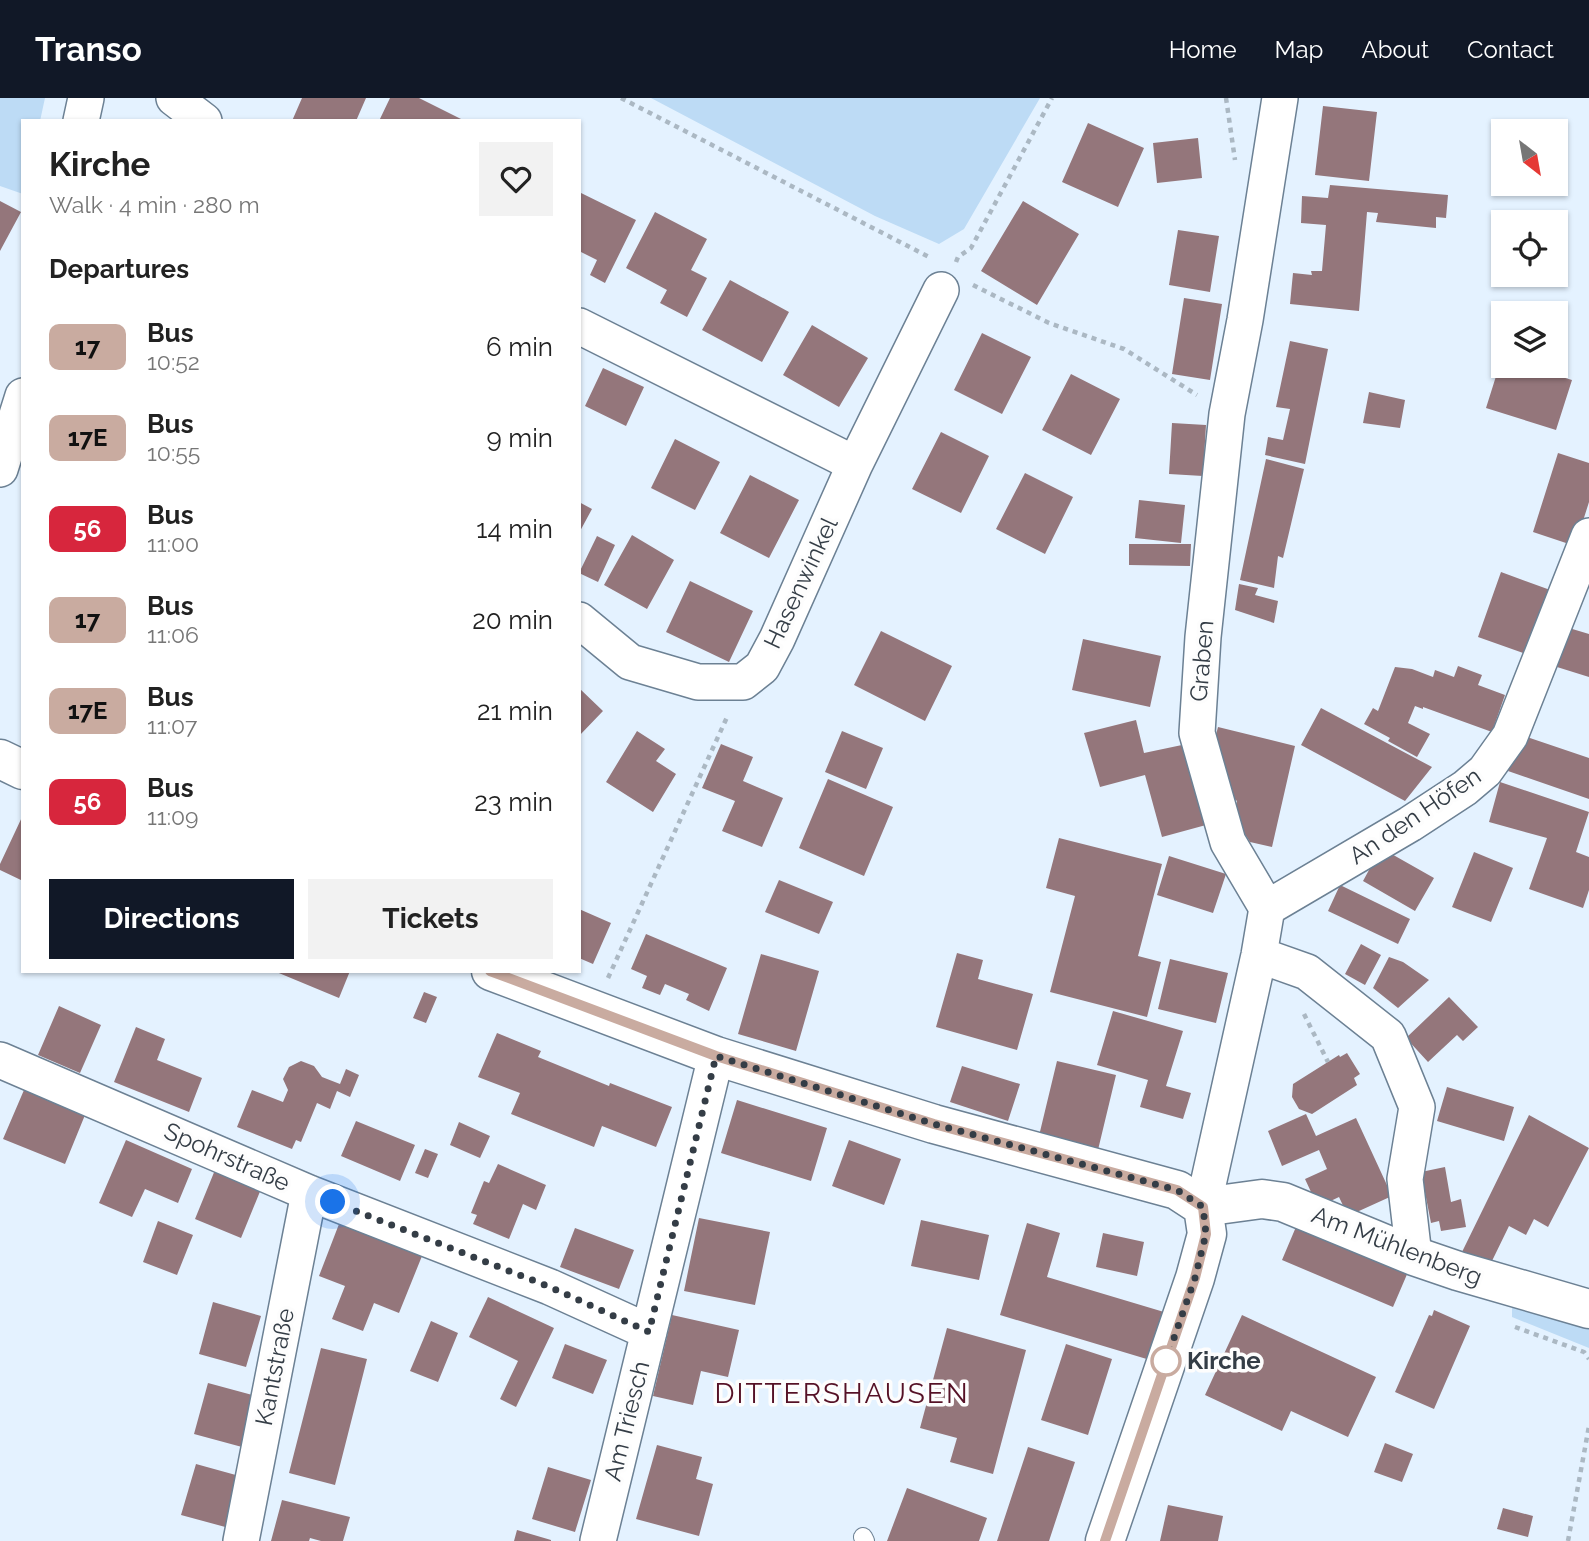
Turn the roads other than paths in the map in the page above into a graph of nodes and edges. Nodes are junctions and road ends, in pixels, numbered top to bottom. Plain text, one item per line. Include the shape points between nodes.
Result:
1 (86, 98) edge
2 (174, 98) edge
3 (1280, 98) edge
4 (81, 119) edge
5 (201, 119) edge
6 (952, 285) road end
7 (581, 327) edge
8 (21, 402) edge
9 (855, 464) junction
10 (0, 469) edge
11 (1589, 536) edge
12 (581, 622) edge
13 (0, 759) edge
14 (21, 769) edge
15 (1267, 908) junction
16 (1259, 955) junction
17 (496, 973) edge
18 (716, 1056) junction
19 (0, 1060) edge
20 (309, 1193) junction
21 (1203, 1207) junction
22 (1414, 1256) junction
23 (1589, 1309) edge
24 (649, 1332) junction
25 (241, 1541) edge
26 (598, 1541) edge
27 (1105, 1541) edge

1 - 4 street
2 - 5 street
3 - 15 street, Graben via 1227,414 1196,733 1228,842
6 - 9 street, Hasenwinkel
7 - 9 street
8 - 10 street
9 - 12 street, Hasenwinkel via 777,639 762,667 743,682 698,682 630,662
11 - 15 street, An den Höfen via 1510,736 1485,771 1410,824
13 - 14 street
15 - 16 street
16 - 21 street
16 - 22 street via 1307,972 1388,1036 1417,1107 1405,1179
17 - 18 street
18 - 21 street via 934,1124 1177,1190
18 - 24 street, Am Triesch
19 - 20 street, Spohrstraße
20 - 24 street, Spohrstraße via 550,1287
20 - 25 street, Kantstraße
21 - 22 street, Am Mühlenberg via 1262,1199 1283,1202
21 - 27 street via 1206,1234 1195,1278
22 - 23 street, Am Mühlenberg
24 - 26 street, Am Triesch

